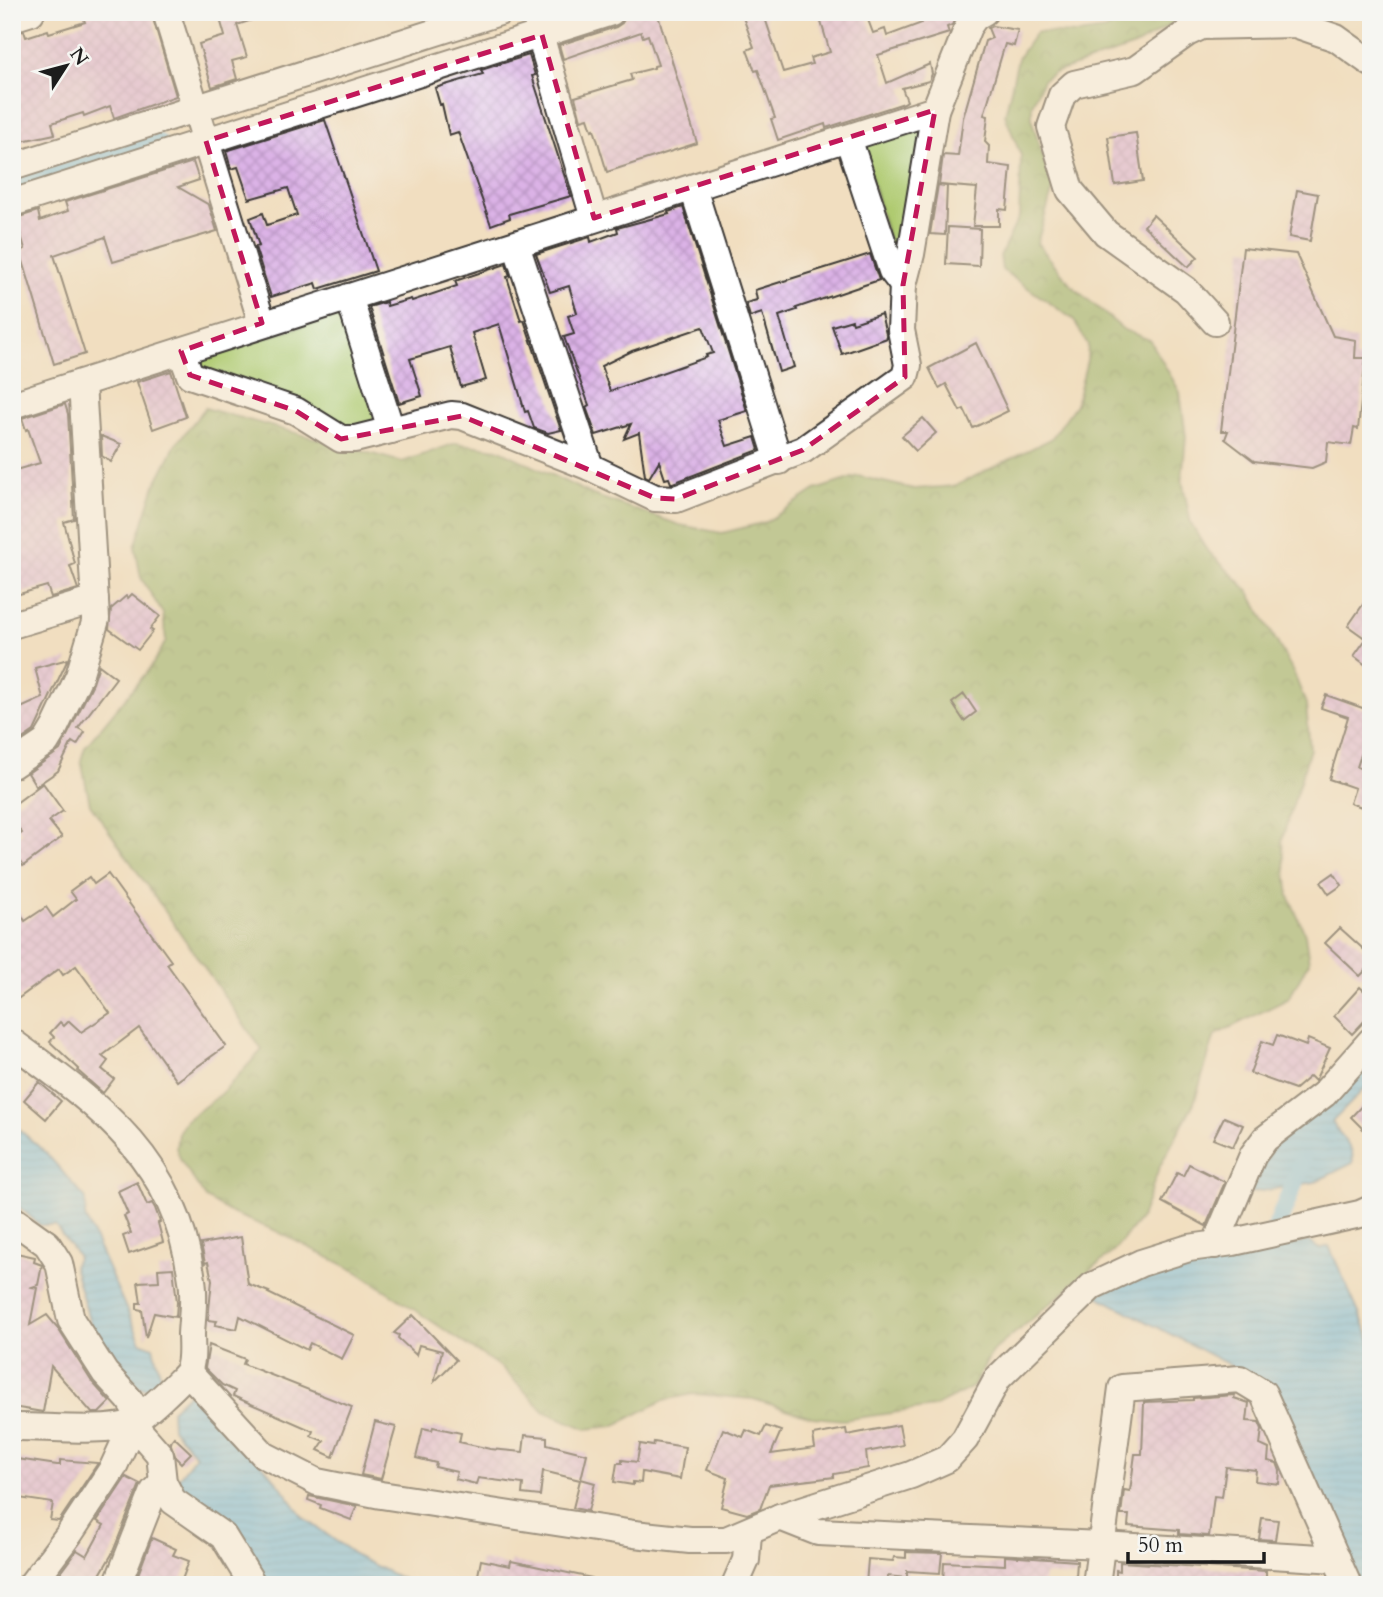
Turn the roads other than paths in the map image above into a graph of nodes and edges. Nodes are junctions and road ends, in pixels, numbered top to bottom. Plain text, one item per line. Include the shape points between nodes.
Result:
1 (31, 12) edge
2 (166, 12) edge
3 (499, 12) edge
4 (611, 12) edge
5 (984, 12) edge
6 (12, 18) edge
7 (539, 26) edge
8 (1371, 63) edge
9 (935, 110) junction
10 (201, 125) junction
11 (848, 138) junction
12 (12, 167) edge
13 (693, 188) junction
14 (12, 203) edge
15 (594, 218) junction
16 (516, 245) junction
17 (903, 285) junction
18 (349, 297) junction
19 (1214, 322) dead end
20 (262, 323) junction
21 (181, 351) junction
22 (82, 383) junction
23 (12, 405) edge
24 (391, 430) junction
25 (779, 461) junction
26 (590, 467) junction
27 (95, 600) junction
28 (12, 625) edge
29 (12, 765) edge
30 (1371, 1041) edge
31 (12, 1042) edge
32 (1371, 1209) edge
33 (12, 1219) edge
34 (1224, 1244) junction
35 (188, 1372) junction
36 (136, 1420) junction
37 (12, 1427) edge
38 (163, 1482) junction
39 (780, 1517) junction
40 (748, 1532) junction
41 (1101, 1545) junction
42 (1337, 1559) junction
43 (31, 1585) edge
44 (117, 1585) edge
45 (253, 1585) edge
46 (735, 1585) edge
47 (1096, 1585) edge
48 (1348, 1585) edge

1 - 6 street
2 - 10 street
3 - 10 street
4 - 7 street
5 - 9 street via 968,27
7 - 10 street
7 - 15 street
8 - 19 street via 1336,38 1295,24 1202,26 1135,70 1074,84 1062,95 1051,127 1070,190 1106,233 1186,290
9 - 11 street
9 - 17 street
10 - 12 street
10 - 14 street
10 - 20 street
11 - 13 street
11 - 17 street via 892,271
13 - 15 street
13 - 25 street
15 - 16 street
16 - 18 street
16 - 26 street
17 - 25 street via 905,377 803,450
18 - 20 street
18 - 24 street
20 - 21 street
21 - 22 street
21 - 24 street via 190,375 296,411 341,439
22 - 23 street
22 - 27 street
24 - 26 street via 462,416
25 - 26 street via 676,499 654,498
27 - 28 street
27 - 29 street via 96,619 79,676 55,727 46,742
30 - 34 street via 1324,1094 1265,1139 1253,1155
31 - 35 street via 83,1094 135,1145 162,1182 182,1226 193,1283
32 - 34 street
33 - 36 street via 47,1244 59,1263 71,1320 105,1373 129,1399
34 - 39 street via 1189,1248 1141,1263 1092,1286 998,1378 965,1439 947,1459
35 - 36 street
35 - 40 street via 264,1455 317,1482 676,1539 726,1540
36 - 37 street via 97,1427
36 - 38 street via 160,1455
36 - 43 street via 113,1468
38 - 44 street via 154,1490
38 - 45 street via 173,1501 223,1536
39 - 40 street
39 - 41 street via 818,1532
40 - 46 street via 746,1560
41 - 42 street
41 - 42 street via 1122,1388 1240,1379 1263,1393
41 - 47 street
42 - 48 street

